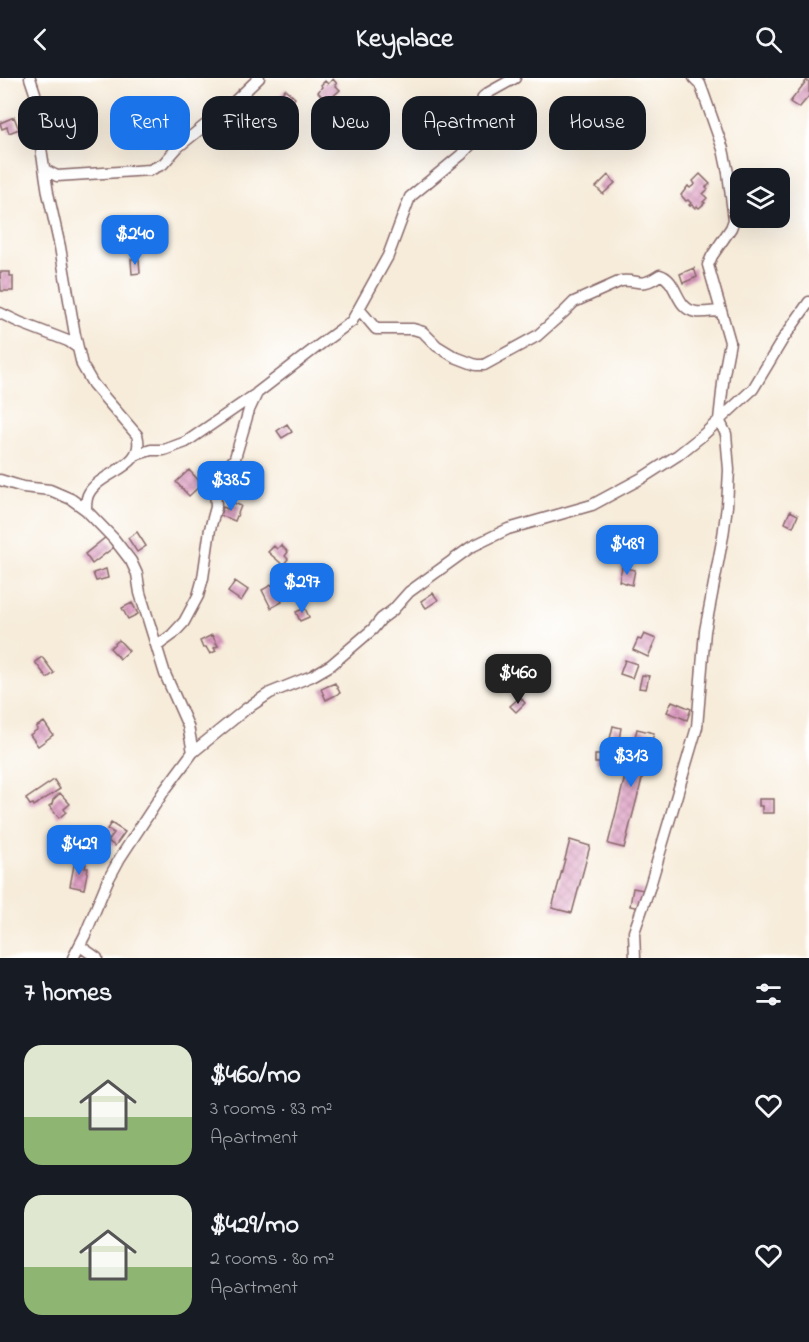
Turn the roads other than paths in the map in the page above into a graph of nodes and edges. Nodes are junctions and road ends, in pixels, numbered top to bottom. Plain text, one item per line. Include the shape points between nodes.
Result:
1 (30, 78) edge
2 (259, 78) edge
3 (515, 78) edge
4 (694, 78) edge
5 (45, 170) junction
6 (809, 302) edge
7 (359, 309) junction
8 (721, 311) junction
9 (0, 313) edge
10 (78, 348) junction
11 (257, 393) junction
12 (719, 420) junction
13 (135, 455) junction
14 (0, 480) edge
15 (86, 510) junction
16 (158, 646) junction
17 (193, 752) junction
18 (80, 946) junction
19 (73, 958) edge
20 (97, 958) edge
21 (635, 958) edge

1 - 5 street
2 - 5 street via 157,168 57,176
3 - 7 street via 483,98 481,127 475,140 410,196 388,256
4 - 8 street via 700,84 723,149 734,220 708,265
5 - 10 street
6 - 12 street via 753,389
7 - 8 street via 376,329 423,332 437,346 476,365 484,365 537,336 574,302 625,280 643,284 664,276 685,308 696,312
7 - 11 street via 349,325
8 - 12 street via 730,342
9 - 10 street
10 - 13 street via 93,384 137,435
11 - 13 street via 186,442
11 - 16 street via 236,458 215,483 216,507 198,596 184,622
12 - 17 street via 678,454 608,497 508,529 471,547 409,592 331,665 270,693
12 - 21 street via 726,434 727,506 705,631 697,727 634,932
13 - 15 street via 96,485 89,493
14 - 15 street via 50,490
15 - 16 street via 131,561
16 - 17 street via 165,674 188,726
17 - 18 street via 120,858
18 - 19 street
18 - 20 street

